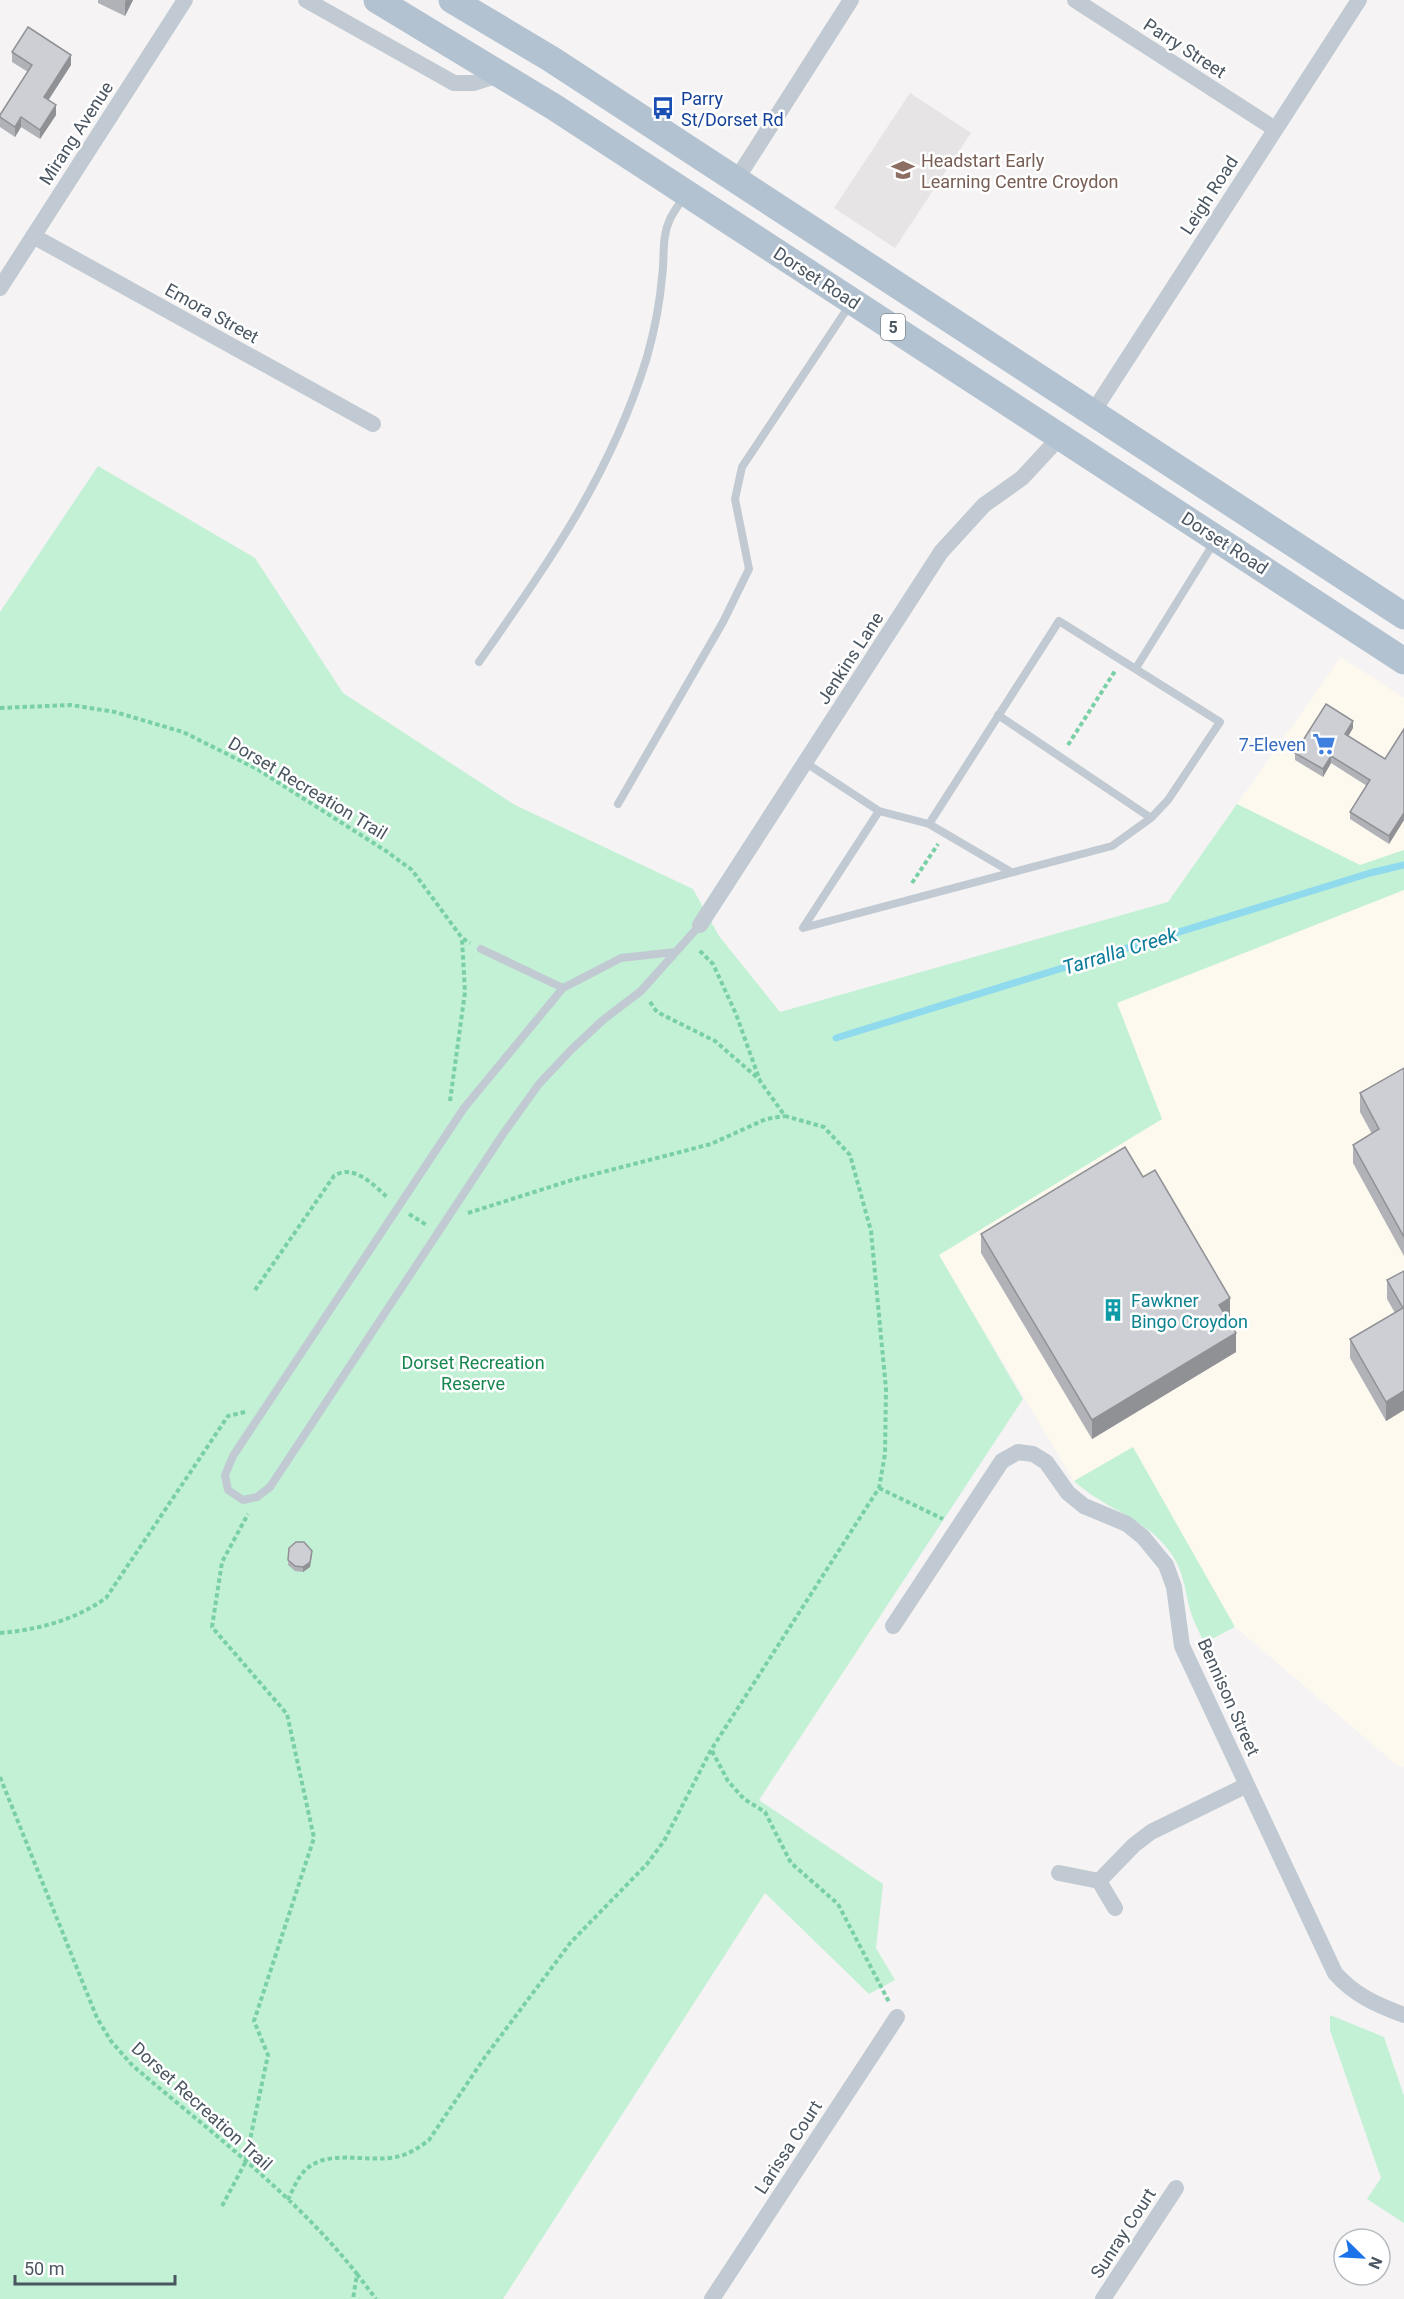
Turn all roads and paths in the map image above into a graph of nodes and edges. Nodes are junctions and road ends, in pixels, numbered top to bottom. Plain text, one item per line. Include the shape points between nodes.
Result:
1 (185, 0) edge
2 (306, 0) edge
3 (377, 0) edge
4 (452, 0) edge
5 (851, 0) edge
6 (1075, 0) edge
7 (1359, 0) edge
8 (502, 74) junction
9 (1275, 129) junction
10 (736, 180) junction
11 (686, 193) junction
12 (33, 236) junction
13 (0, 288) edge
14 (853, 301) junction
15 (1093, 412) junction
16 (373, 424) dead end
17 (1060, 437) junction
18 (1217, 537) junction
19 (1404, 616) edge
20 (1404, 621) edge
21 (1395, 655) edge
22 (1122, 660) junction
23 (479, 662) dead end
24 (1136, 668) junction
25 (0, 708) edge
26 (998, 715) junction
27 (1061, 756) junction
28 (806, 763) junction
29 (618, 804) dead end
30 (879, 811) junction
31 (1151, 818) junction
32 (929, 824) junction
33 (945, 833) junction
34 (1011, 872) junction
35 (900, 902) junction
36 (700, 925) joint
37 (687, 939) junction
38 (481, 949) dead end
39 (675, 952) junction
40 (563, 988) junction
41 (641, 991) junction
42 (760, 1081) junction
43 (785, 1116) junction
44 (445, 1135) junction
45 (397, 1206) junction
46 (450, 1215) junction
47 (438, 1233) junction
48 (255, 1290) dead end
49 (264, 1408) junction
50 (879, 1488) junction
51 (257, 1497) junction
52 (958, 1526) junction
53 (893, 1626) dead end
54 (0, 1633) edge
55 (711, 1750) junction
56 (0, 1778) edge
57 (1247, 1785) junction
58 (1059, 1873) dead end
59 (1099, 1881) junction
60 (1115, 1908) dead end
61 (1404, 2015) edge
62 (897, 2017) joint
63 (245, 2163) junction
64 (1176, 2188) dead end
65 (288, 2200) junction
66 (222, 2206) dead end
67 (357, 2274) junction
68 (353, 2299) edge
69 (376, 2299) edge
70 (712, 2299) edge
71 (1103, 2299) edge

1 - 12 street, Mirang Avenue
2 - 8 street via 454,83 474,83
3 - 8 main road, Dorset Road / 5
4 - 10 main road, Dorset Road / 5 via 551,59
5 - 10 street
6 - 9 street, Parry Street
7 - 9 street, Leigh Road
8 - 11 main road, Dorset Road / 5
9 - 15 street, Leigh Road
10 - 15 main road, Dorset Road / 5
11 - 14 main road, Dorset Road / 5
11 - 23 lane via 670,219 663,243 662,276 647,356 621,429 561,544
12 - 13 street, Mirang Avenue
12 - 16 street, Emora Street
14 - 17 main road, Dorset Road / 5
14 - 29 lane via 742,467 735,499 749,569 723,622
15 - 17 main road
15 - 19 main road, Dorset Road / 5
17 - 18 main road, Dorset Road / 5
17 - 28 street, Jenkins Lane via 1022,478 984,505 941,552
18 - 21 main road, Dorset Road / 5
18 - 24 lane
20 - 21 main road
22 - 24 lane
22 - 26 lane via 1059,621
22 - 27 path
24 - 31 lane via 1220,722 1168,800
25 - 44 path, Dorset Recreation Trail via 71,705 115,712 183,732 257,769 412,870 462,938 465,992
26 - 27 lane
26 - 32 lane
27 - 31 lane
28 - 30 lane
28 - 36 street, Jenkins Lane
30 - 32 lane
30 - 35 lane via 803,928
31 - 34 lane via 1112,846
32 - 33 lane
33 - 34 lane
33 - 35 path
34 - 35 lane
36 - 37 lane
37 - 39 lane
37 - 42 path via 713,964
38 - 40 lane
39 - 40 lane via 621,958
39 - 41 lane
40 - 44 lane
41 - 42 path via 657,1012 715,1041
41 - 46 lane via 603,1020 539,1084
42 - 43 path
43 - 46 path via 766,1119 711,1144 572,1180 466,1214
43 - 50 path via 824,1127 850,1155 871,1231 886,1389 885,1454
44 - 45 lane
45 - 47 path
45 - 48 path via 373,1184 342,1170
45 - 49 lane
46 - 47 lane
47 - 51 lane via 270,1486
49 - 51 lane via 225,1475 228,1490 243,1500
49 - 54 path via 228,1416 106,1598 61,1621
50 - 52 path
50 - 55 path
51 - 63 path via 222,1562 212,1627 287,1714 314,1838 254,2021 268,2055
52 - 53 street, Bennison Street
52 - 57 street, Bennison Street via 1002,1461 1018,1452 1033,1454 1046,1462 1068,1493 1143,1536 1166,1565 1174,1587 1182,1646
55 - 62 path via 744,1799 765,1812 791,1863 838,1904
55 - 65 path via 664,1841 572,1942 485,2057 429,2140 401,2156 332,2158 314,2164 302,2174
56 - 63 path, Dorset Recreation Trail via 98,2018 111,2041 132,2065
57 - 59 street via 1151,1832
57 - 61 street, Bennison Street via 1335,1972 1360,1996
58 - 59 street
59 - 60 street
62 - 70 street, Larissa Court
63 - 65 path, Dorset Recreation Trail
63 - 66 path
64 - 71 street, Sunray Court
65 - 67 path, Dorset Recreation Trail
67 - 68 path
67 - 69 path, Dorset Recreation Trail

